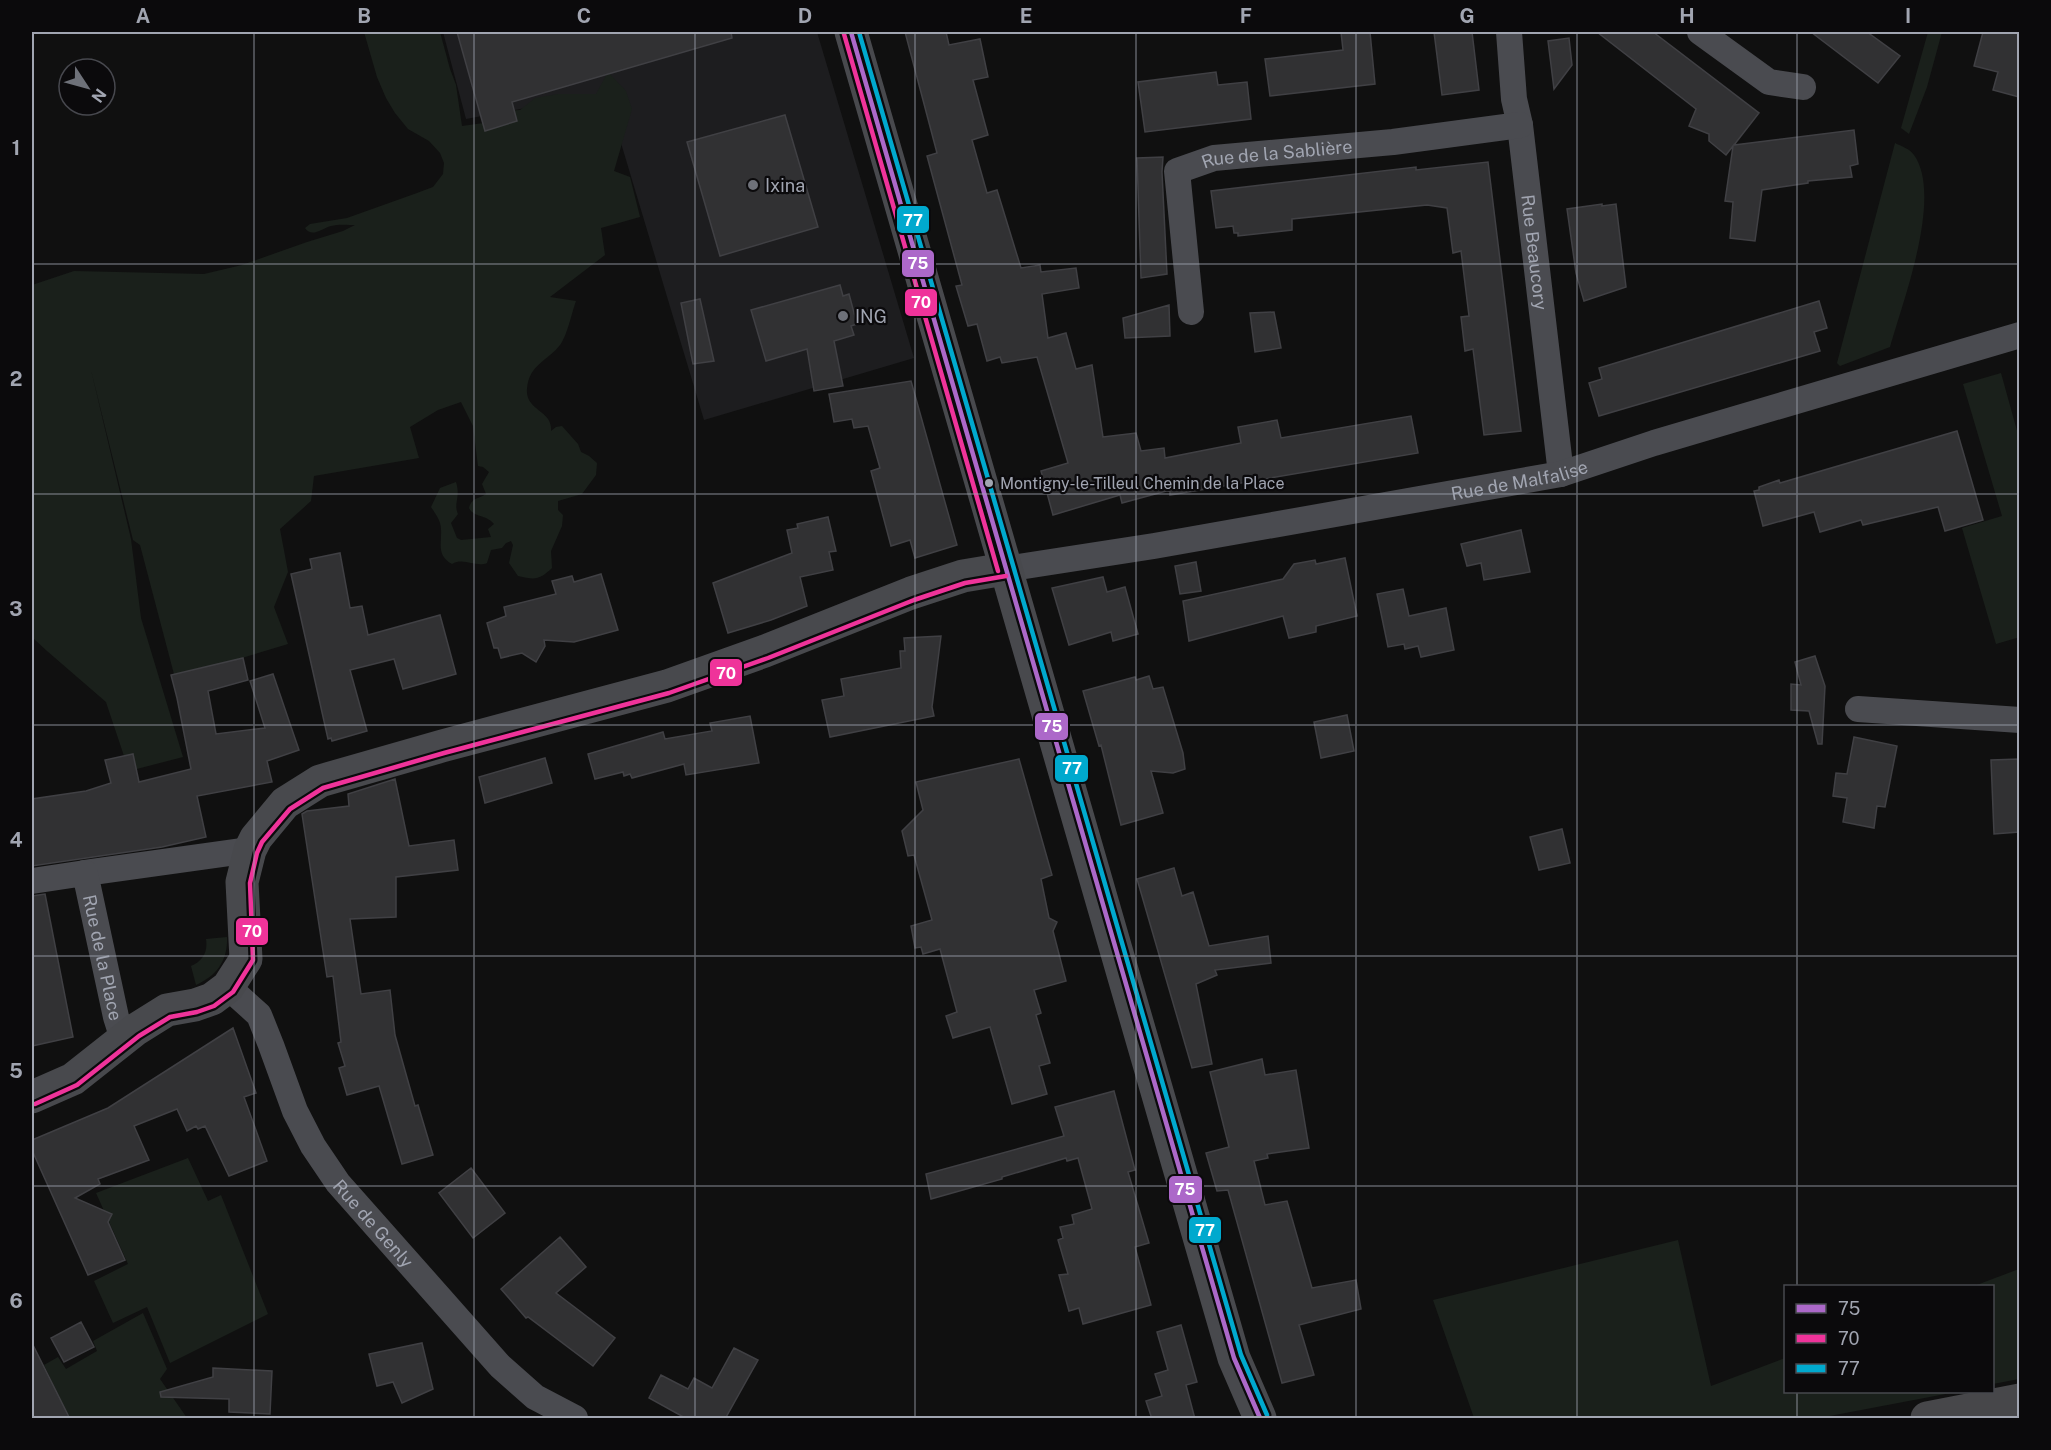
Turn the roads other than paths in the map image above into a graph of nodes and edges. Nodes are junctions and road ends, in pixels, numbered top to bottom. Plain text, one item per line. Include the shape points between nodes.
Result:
1 (851, 32) edge
2 (1509, 32) edge
3 (1700, 32) edge
4 (1803, 87) dead end
5 (1520, 125) junction
6 (1191, 312) dead end
7 (2019, 335) edge
8 (1562, 474) junction
9 (1005, 569) junction
10 (1858, 709) dead end
11 (2019, 720) edge
12 (250, 850) junction
13 (85, 873) junction
14 (32, 881) edge
15 (228, 987) junction
16 (123, 1040) junction
17 (32, 1097) edge
18 (1234, 1358) junction
19 (2019, 1400) edge
20 (575, 1419) edge
21 (1241, 1419) edge
22 (1260, 1419) edge
23 (1927, 1419) edge

1 - 9 main road
2 - 5 street, Rue Beaucory
3 - 4 street via 1769,82
5 - 6 street, Rue de la Sablière via 1393,142 1214,158 1177,171
5 - 8 street, Rue Beaucory
7 - 8 street, Rue de Malfalise
8 - 9 street, Rue de Malfalise
9 - 12 main road, Rue de la Place via 963,576 911,593 668,686 320,781 285,803
9 - 18 main road
10 - 11 street
12 - 13 street, Rue de la Place
12 - 15 main road, Rue de la Place via 243,882 246,959
13 - 14 street, Rue de la Place
13 - 16 street, Rue de la Place
15 - 16 main road, Rue de la Place via 212,999 167,1010
15 - 20 street, Rue de Genly via 259,1016 295,1111 338,1183 500,1366 535,1397
16 - 17 main road, Rue de la Place via 73,1079
18 - 21 main road
18 - 22 main road
19 - 23 highway

